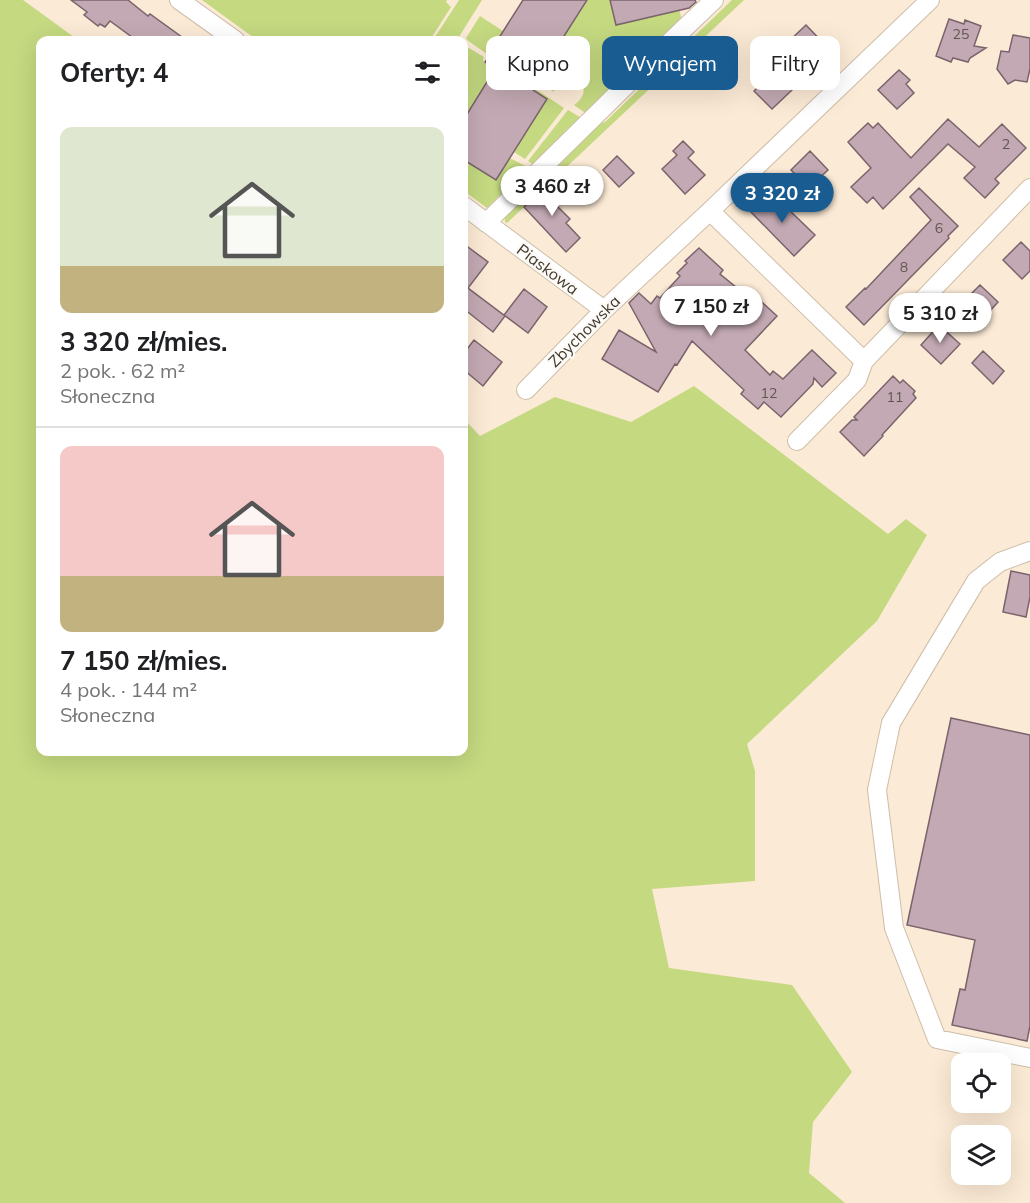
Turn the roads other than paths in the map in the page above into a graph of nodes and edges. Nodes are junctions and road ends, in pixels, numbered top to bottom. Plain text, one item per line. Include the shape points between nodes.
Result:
1 (179, 0) edge
2 (714, 0) edge
3 (930, 0) edge
4 (229, 36) edge
5 (1030, 188) edge
6 (468, 209) edge
7 (710, 211) junction
8 (486, 223) junction
9 (603, 310) junction
10 (864, 361) junction
11 (526, 390) dead end
12 (797, 441) dead end
13 (1030, 552) edge
14 (1030, 1058) edge

1 - 4 street
2 - 8 street
3 - 7 street, Zbychowska
5 - 10 street
6 - 8 street, Piaskowa
7 - 9 street, Zbychowska
7 - 10 street
8 - 9 street, Piaskowa
9 - 11 street, Zbychowska
10 - 12 street via 857,380
13 - 14 street via 1000,561 976,581 891,723 877,790 894,928 937,1039

